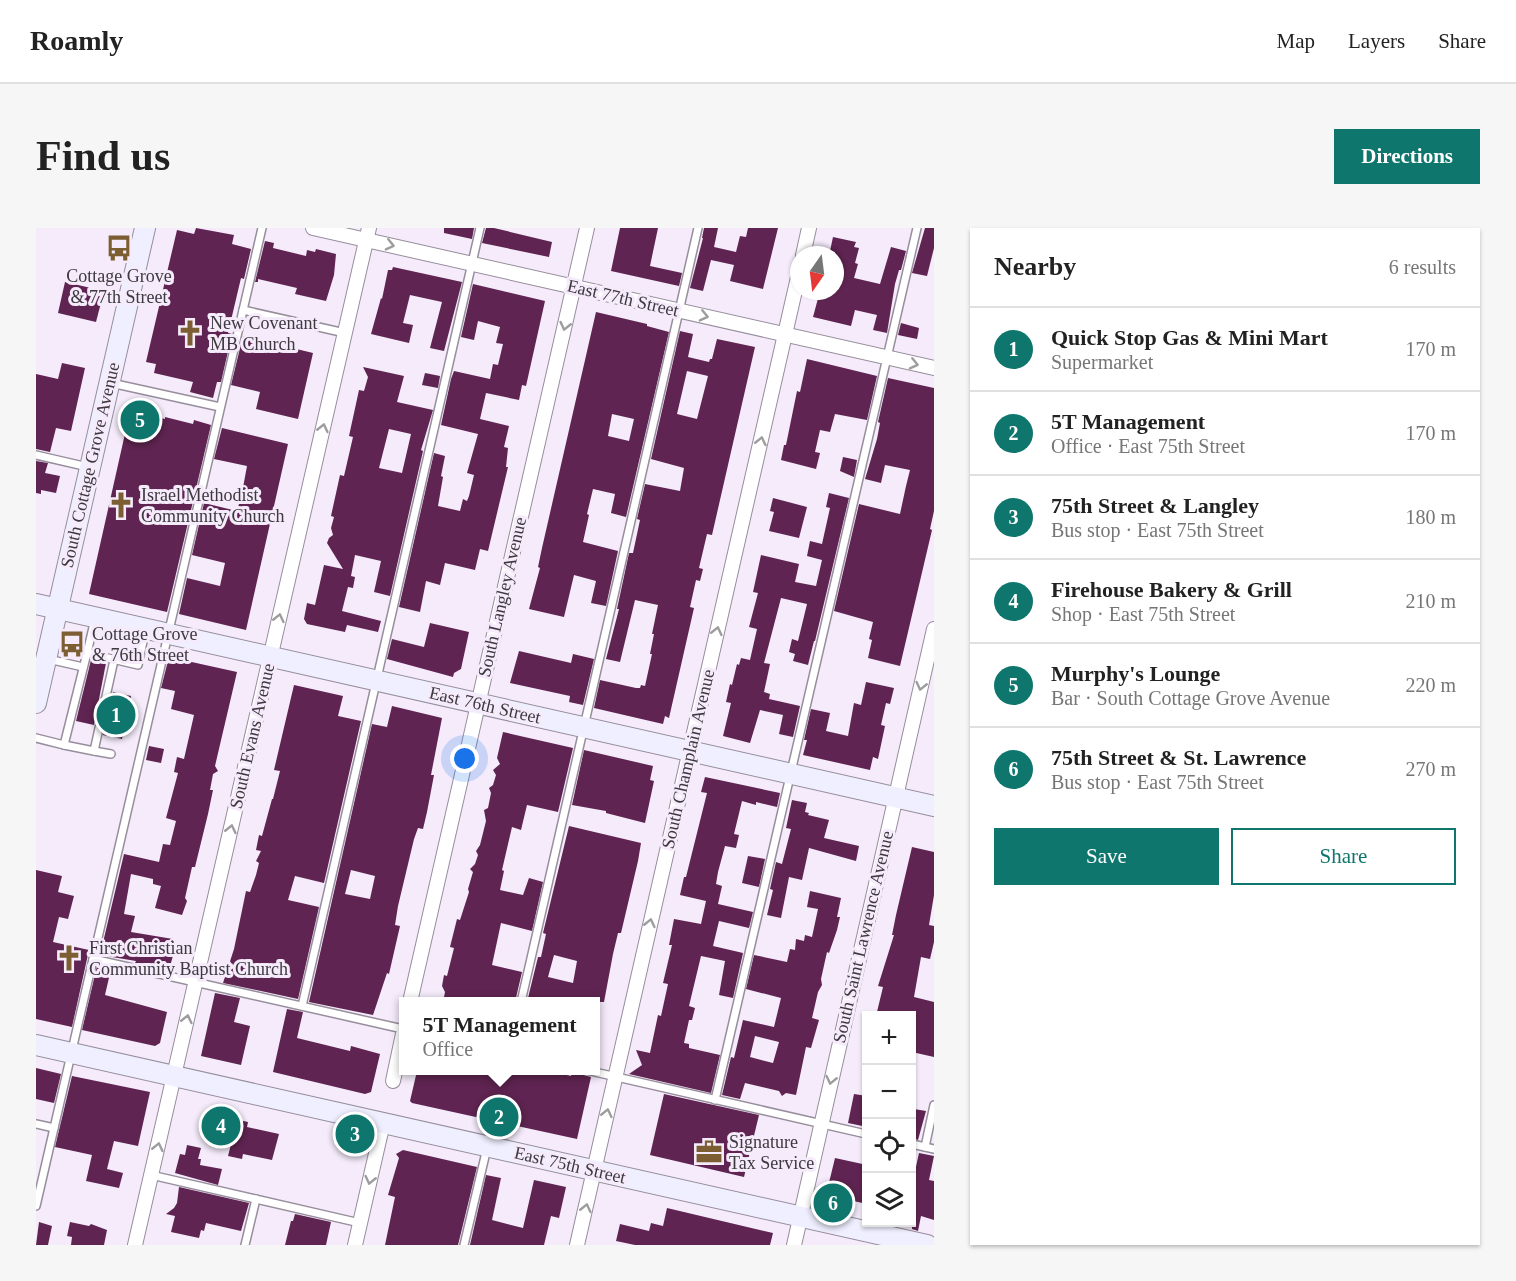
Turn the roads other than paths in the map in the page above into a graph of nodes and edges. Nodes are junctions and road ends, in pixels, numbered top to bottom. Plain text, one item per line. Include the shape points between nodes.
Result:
1 (145, 228) edge
2 (262, 228) edge
3 (313, 228) edge
4 (480, 228) edge
5 (587, 228) edge
6 (698, 228) edge
7 (809, 228) edge
8 (918, 228) edge
9 (367, 234) edge
10 (805, 246) edge
11 (472, 264) junction
12 (573, 287) junction
13 (793, 300) edge
14 (243, 310) junction
15 (679, 311) junction
16 (345, 333) junction
17 (785, 334) junction
18 (887, 358) junction
19 (934, 368) edge
20 (110, 382) junction
21 (220, 407) junction
22 (36, 455) edge
23 (90, 467) junction
24 (36, 604) edge
25 (57, 609) junction
26 (95, 618) junction
27 (146, 629) junction
28 (934, 629) edge
29 (167, 634) junction
30 (87, 653) junction
31 (270, 657) junction
32 (46, 658) junction
33 (114, 660) junction
34 (83, 667) junction
35 (376, 681) junction
36 (36, 702) edge
37 (478, 704) junction
38 (582, 727) junction
39 (36, 738) edge
40 (64, 745) junction
41 (690, 751) junction
42 (93, 752) junction
43 (111, 754) dead end
44 (791, 774) junction
45 (895, 797) junction
46 (934, 806) edge
47 (93, 959) junction
48 (196, 982) junction
49 (411, 997) edge
50 (522, 997) edge
51 (302, 1006) junction
52 (399, 1028) edge
53 (36, 1045) edge
54 (71, 1053) junction
55 (399, 1053) edge
56 (600, 1074) edge
57 (174, 1076) junction
58 (615, 1077) junction
59 (393, 1082) dead end
60 (715, 1100) junction
61 (934, 1105) edge
62 (383, 1123) junction
63 (36, 1124) edge
64 (821, 1124) junction
65 (54, 1128) junction
66 (862, 1133) edge
67 (916, 1145) edge
68 (487, 1146) junction
69 (924, 1147) junction
70 (934, 1149) edge
71 (594, 1170) junction
72 (152, 1175) junction
73 (256, 1199) junction
74 (36, 1206) edge
75 (800, 1217) junction
76 (360, 1223) junction
77 (135, 1245) edge
78 (245, 1245) edge
79 (355, 1245) edge
80 (464, 1245) edge
81 (577, 1245) edge
82 (794, 1245) edge
83 (927, 1245) edge

1 - 20 street, South Cottage Grove Avenue
2 - 14 lane
3 - 9 street, East 77th Street
4 - 11 lane
5 - 12 street, South Langley Avenue
6 - 15 lane
7 - 10 street
8 - 18 lane
9 -> 11 street, East 77th Street
9 - 16 street, South Evans Avenue
11 - 12 street, East 77th Street
11 - 35 lane
12 - 15 street, East 77th Street
12 -> 37 street, South Langley Avenue
13 - 17 street, South Champlain Avenue
14 - 16 lane
14 - 21 lane
15 -> 17 street, East 77th Street
15 - 38 lane
31 -> 16 street, South Evans Avenue
17 - 18 street, East 77th Street
41 -> 17 street, South Champlain Avenue
18 -> 19 street, East 77th Street
18 - 44 lane
20 - 21 lane
20 - 23 street, South Cottage Grove Avenue
21 - 29 lane
22 - 23 lane
23 - 25 street, South Cottage Grove Avenue
24 - 25 street, East 76th Street
25 - 26 street, East 76th Street
25 - 32 street, South Cottage Grove Avenue
26 - 27 street, East 76th Street
26 - 30 lane
27 - 29 street, East 76th Street
27 - 33 lane via 138,665
28 -> 45 street, South Saint Lawrence Avenue
29 - 31 street, East 76th Street
29 - 47 lane
30 - 33 lane
30 - 34 lane
31 - 35 street, East 76th Street
48 -> 31 street, South Evans Avenue
32 - 34 lane
32 - 36 street, South Cottage Grove Avenue
33 - 42 lane
34 - 40 lane
35 - 37 street, East 76th Street
35 - 51 lane
37 - 38 street, East 76th Street
37 - 49 street, South Langley Avenue
38 - 41 street, East 76th Street
38 - 50 lane
39 - 40 lane
40 - 42 lane
41 - 44 street, East 76th Street
58 -> 41 street, South Champlain Avenue
42 - 43 lane
44 - 45 street, East 76th Street
44 - 60 lane
45 - 46 street, East 76th Street
45 -> 64 street, South Saint Lawrence Avenue
47 - 48 lane
47 - 54 lane
48 - 51 lane
57 -> 48 street, South Evans Avenue
51 - 52 lane
53 - 54 street, East 75th Street
54 - 57 street, East 75th Street
54 - 65 lane
55 - 59 street
56 - 58 lane
57 - 62 street, East 75th Street
72 -> 57 street, South Evans Avenue
58 - 60 lane
71 -> 58 street, South Champlain Avenue
60 - 64 lane
61 - 69 lane
62 - 68 street, East 75th Street
62 -> 76 street
63 - 65 lane
64 - 66 lane
64 - 75 street, South Saint Lawrence Avenue
65 - 74 lane
67 - 69 lane
68 - 71 street, East 75th Street
68 - 80 lane
69 - 70 lane
71 - 75 street, East 75th Street
81 -> 71 street, South Champlain Avenue
72 - 73 lane
72 - 77 street, South Evans Avenue
73 - 76 lane
73 - 78 lane
75 - 82 street, South Saint Lawrence Avenue
75 - 83 street, East 75th Street
76 - 79 street

